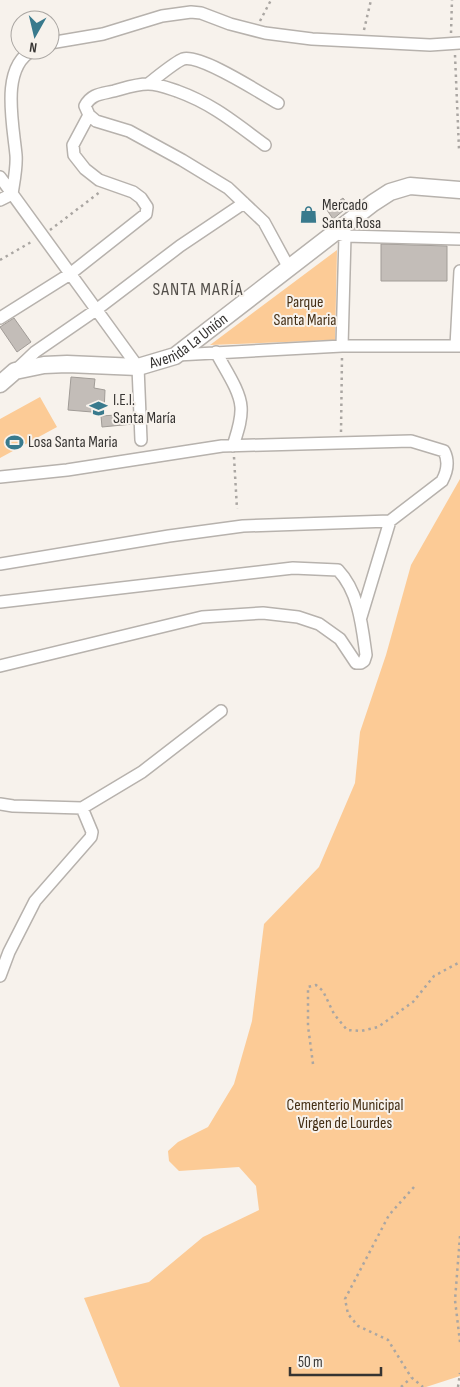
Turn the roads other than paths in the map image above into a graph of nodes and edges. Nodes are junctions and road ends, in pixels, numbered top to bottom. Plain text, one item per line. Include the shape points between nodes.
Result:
1 (60, 41) edge
2 (455, 46) edge
3 (20, 60) edge
4 (148, 84) junction
5 (278, 102) dead end
6 (89, 115) junction
7 (264, 145) dead end
8 (0, 177) edge
9 (460, 190) edge
10 (12, 194) junction
11 (0, 200) edge
12 (244, 204) junction
13 (340, 234) junction
14 (460, 239) edge
15 (289, 268) junction
16 (460, 271) edge
17 (70, 274) junction
18 (96, 310) junction
19 (0, 318) edge
20 (342, 346) junction
21 (458, 346) edge
22 (216, 352) junction
23 (175, 356) junction
24 (138, 367) junction
25 (15, 371) junction
26 (0, 384) edge
27 (140, 440) dead end
28 (233, 446) junction
29 (0, 477) edge
30 (390, 521) junction
31 (0, 564) edge
32 (0, 602) edge
33 (360, 617) junction
34 (0, 666) edge
35 (221, 711) dead end
36 (0, 804) edge
37 (13, 806) junction
38 (82, 808) junction
39 (0, 813) edge
40 (0, 976) edge

1 - 2 street via 191,12 255,30 312,39
3 - 10 street via 12,74 11,118 16,157
4 - 5 street via 183,59 193,59 209,64
4 - 6 street via 89,99 85,106
4 - 7 street via 204,102
6 - 12 street via 96,121 129,131 182,160 228,188
6 - 17 street via 73,145 74,155 99,180 133,192 147,207 146,214
8 - 10 street
9 - 13 main road, Avenida La Unión via 410,186 390,192 373,203
10 - 11 street
10 - 17 street
12 - 15 street via 264,222
12 - 18 street via 180,246
13 - 14 street
13 - 15 main road, Avenida La Unión
13 - 20 street
15 - 23 main road, Avenida La Unión
16 - 21 street
17 - 18 street
17 - 19 street
18 - 24 street
18 - 25 street via 35,352
20 - 21 street
20 - 22 street
22 - 23 street
22 - 28 street via 239,394 242,406
23 - 24 main road, Avenida La Unión
24 - 25 main road, Avenida La Unión via 67,364
24 - 27 street
25 - 26 main road, Avenida La Unión
28 - 29 street
28 - 30 street via 411,441 444,452 446,474 442,481
30 - 31 street via 243,526
30 - 33 street
32 - 33 street via 294,568 319,568 338,570 346,578
33 - 34 street via 366,655 361,663 356,663 340,639 319,624 298,617 263,613 202,618
35 - 38 street via 142,772
36 - 37 street
37 - 38 street
37 - 39 street
38 - 40 street via 91,836 35,901 8,952

